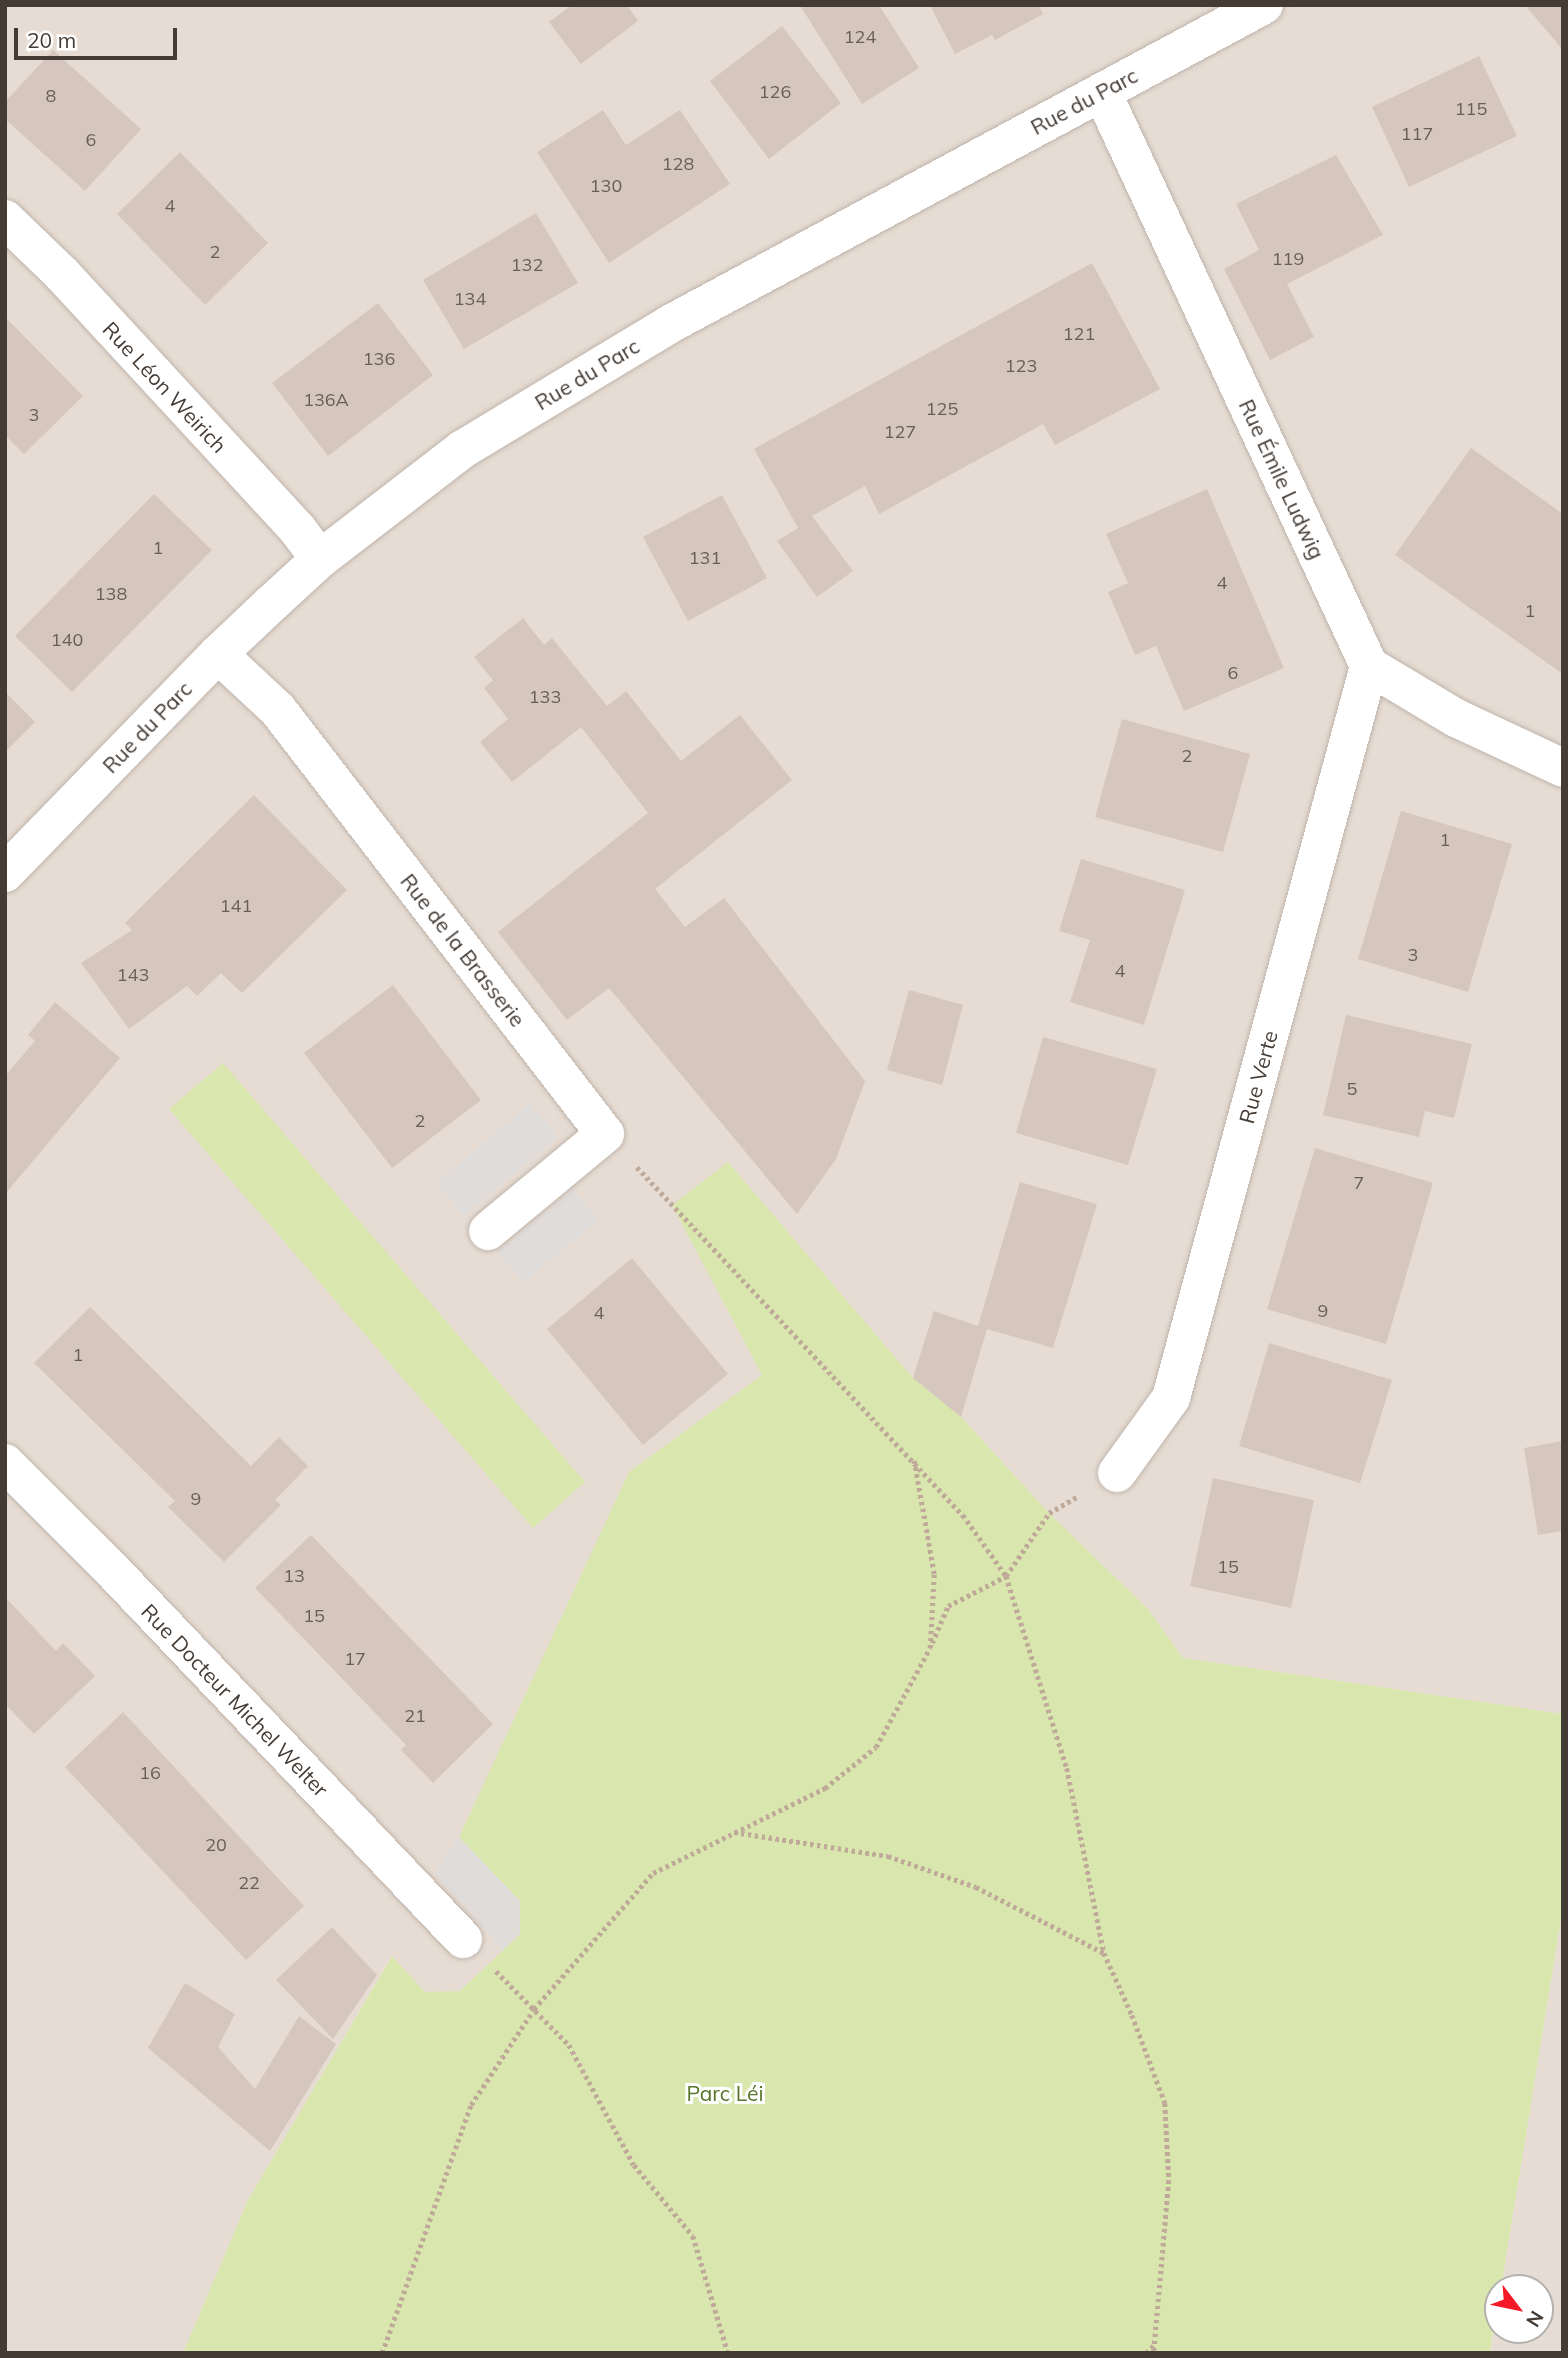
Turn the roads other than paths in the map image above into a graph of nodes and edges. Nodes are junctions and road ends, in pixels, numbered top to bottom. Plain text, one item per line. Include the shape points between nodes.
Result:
1 (1264, 5) edge
2 (1102, 92) junction
3 (5, 219) edge
4 (320, 559) junction
5 (218, 654) junction
6 (1369, 666) junction
7 (1563, 768) edge
8 (5, 873) edge
9 (488, 1231) dead end
10 (5, 1463) edge
11 (1117, 1473) dead end
12 (463, 1939) dead end

1 - 2 street, Rue du Parc
2 - 4 street, Rue du Parc via 670,324 463,449
2 - 6 street, Rue Émile Ludwig
3 - 4 street, Rue Léon Weirich via 80,293
4 - 5 street, Rue du Parc
5 - 8 street, Rue du Parc
5 - 9 street, Rue de la Brasserie via 278,710 605,1133
6 - 7 street via 1456,718
6 - 11 street, Rue Verte via 1171,1398
10 - 12 street, Rue Docteur Michel Welter

